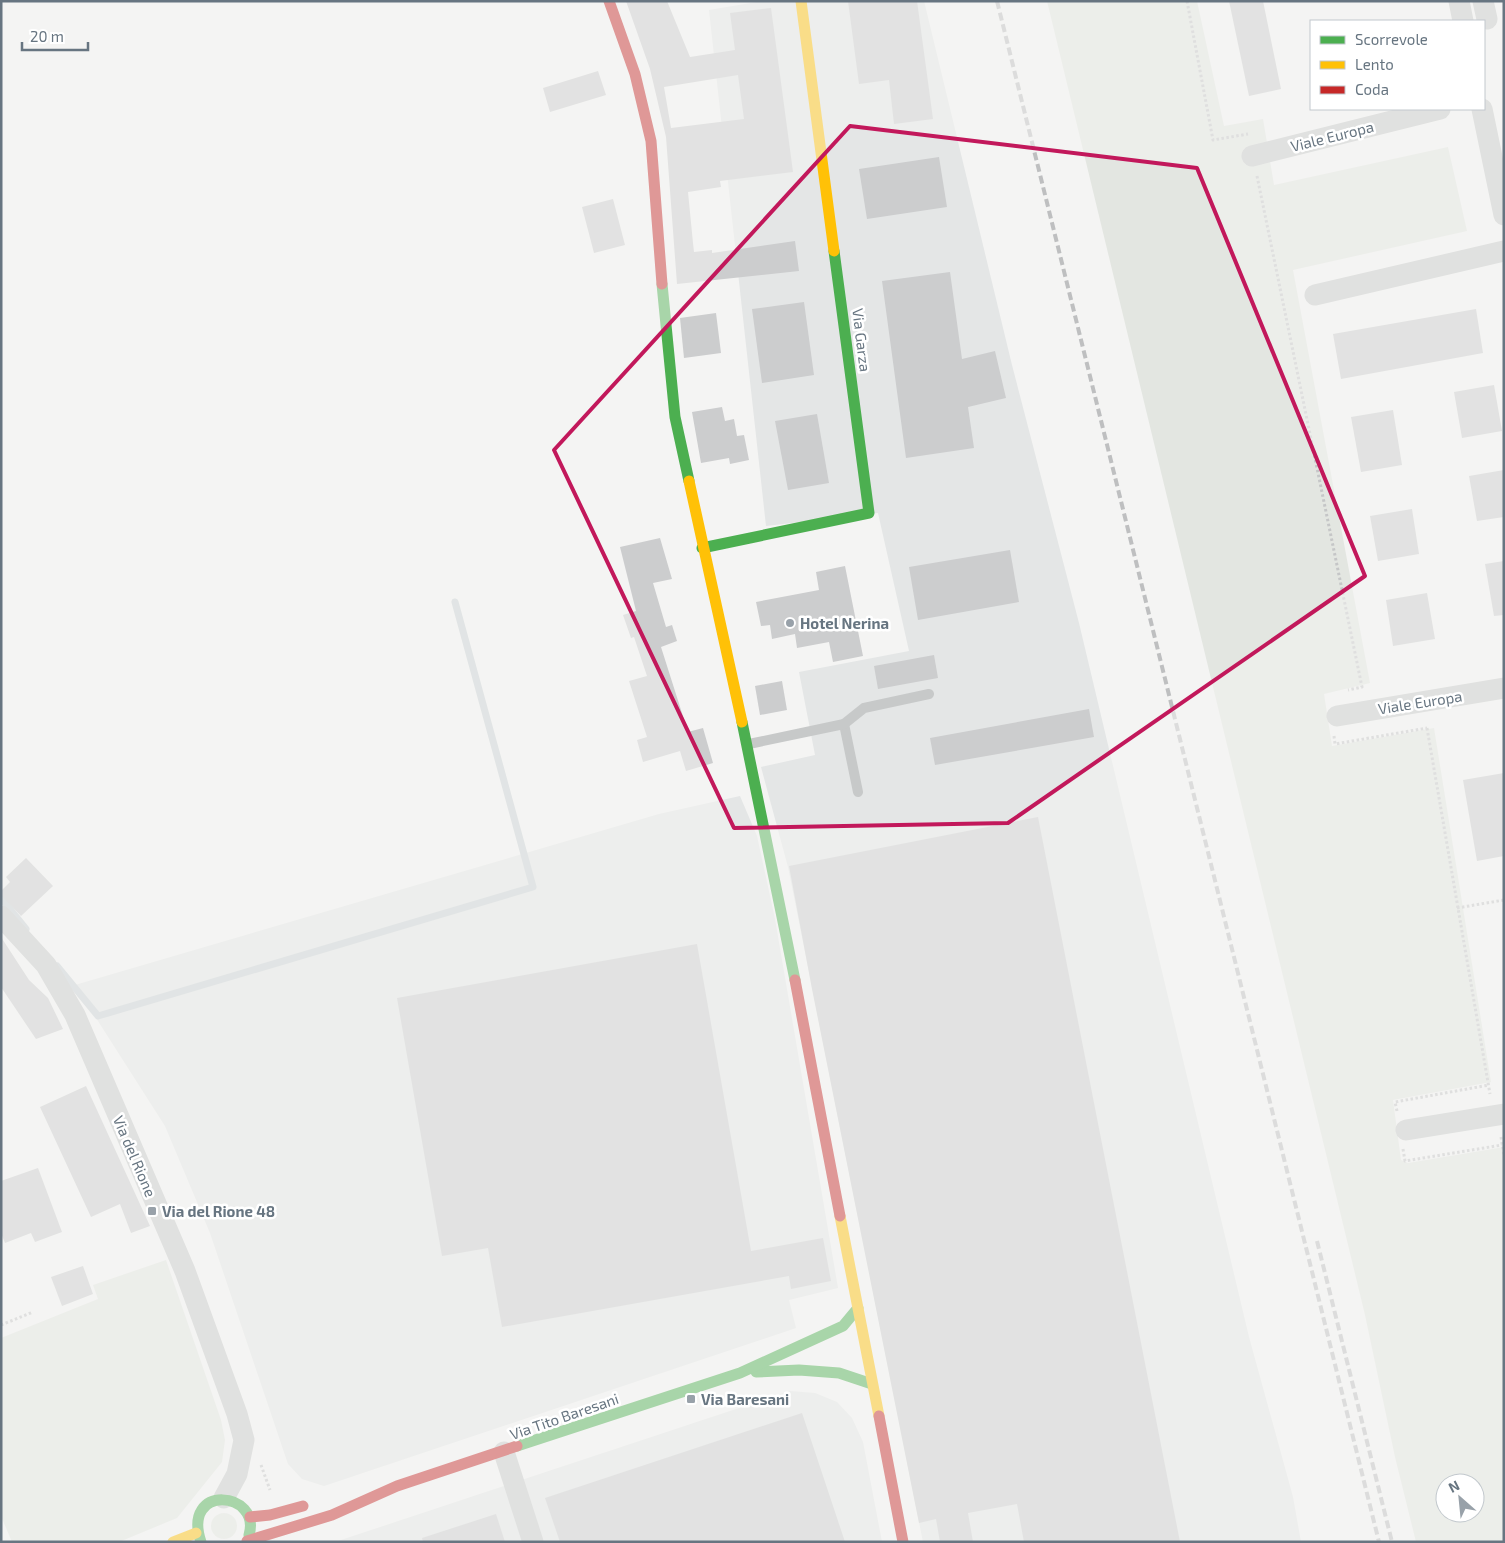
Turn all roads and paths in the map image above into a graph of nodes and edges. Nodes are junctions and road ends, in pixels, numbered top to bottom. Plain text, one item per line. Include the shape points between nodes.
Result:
1 (610, 1) edge
2 (801, 1) edge
3 (1187, 1) edge
4 (1459, 1) edge
5 (1463, 20) edge
6 (1436, 110) edge
7 (1482, 110) edge
8 (1252, 156) junction
9 (1504, 215) edge
10 (1504, 251) edge
11 (1315, 295) dead end
12 (702, 548) junction
13 (1504, 688) edge
14 (1344, 691) dead end
15 (929, 694) dead end
16 (1423, 702) junction
17 (1334, 722) joint
18 (844, 724) junction
19 (1427, 728) junction
20 (748, 744) junction
21 (858, 792) dead end
22 (1504, 900) edge
23 (1457, 908) junction
24 (1, 916) edge
25 (1500, 1114) edge
26 (1406, 1130) dead end
27 (1504, 1156) edge
28 (858, 1308) junction
29 (33, 1312) dead end
30 (1, 1325) edge
31 (740, 1373) junction
32 (872, 1384) junction
33 (504, 1452) junction
34 (260, 1462) dead end
35 (397, 1486) junction
36 (272, 1494) dead end
37 (349, 1494) dead end
38 (224, 1498) junction
39 (313, 1503) dead end
40 (250, 1517) junction
41 (198, 1538) edge
42 (246, 1541) edge
43 (173, 1542) edge
44 (533, 1542) edge
45 (903, 1542) edge

1 - 12 street via 635,74 651,141 666,343 675,417
2 - 12 street, Via Garza via 869,513
3 - 8 path via 1213,140 1247,132
4 - 5 street
6 - 8 street, Viale Europa
7 - 9 street
8 - 14 path via 1362,687
10 - 11 street
12 - 20 street
13 - 16 street, Viale Europa
15 - 18 lane via 864,708
16 - 17 street, Viale Europa
16 - 19 path
17 - 19 path via 1335,744
18 - 20 lane
18 - 21 lane
19 - 23 path
20 - 28 street
22 - 23 path
23 - 25 path via 1490,1095
24 - 38 street, Via del Rione via 46,965 75,1014 185,1271 244,1440 237,1474
25 - 26 street
25 - 27 path
28 - 31 street, Via Tito Baresani via 843,1326
28 - 32 street
29 - 30 path
31 - 32 street, Via Tito Baresani via 799,1370 839,1374
31 - 33 street, Via Tito Baresani
32 - 45 street
33 - 35 street, Via Tito Baresani
33 - 44 street
34 - 36 path
35 - 37 street, Via Tito Baresani
35 - 42 street, Via Tito Baresani via 332,1515
38 - 40 street via 241,1504
38 - 41 street via 209,1502 200,1511 196,1522
39 - 40 street
40 - 42 street via 251,1530
41 - 43 street

